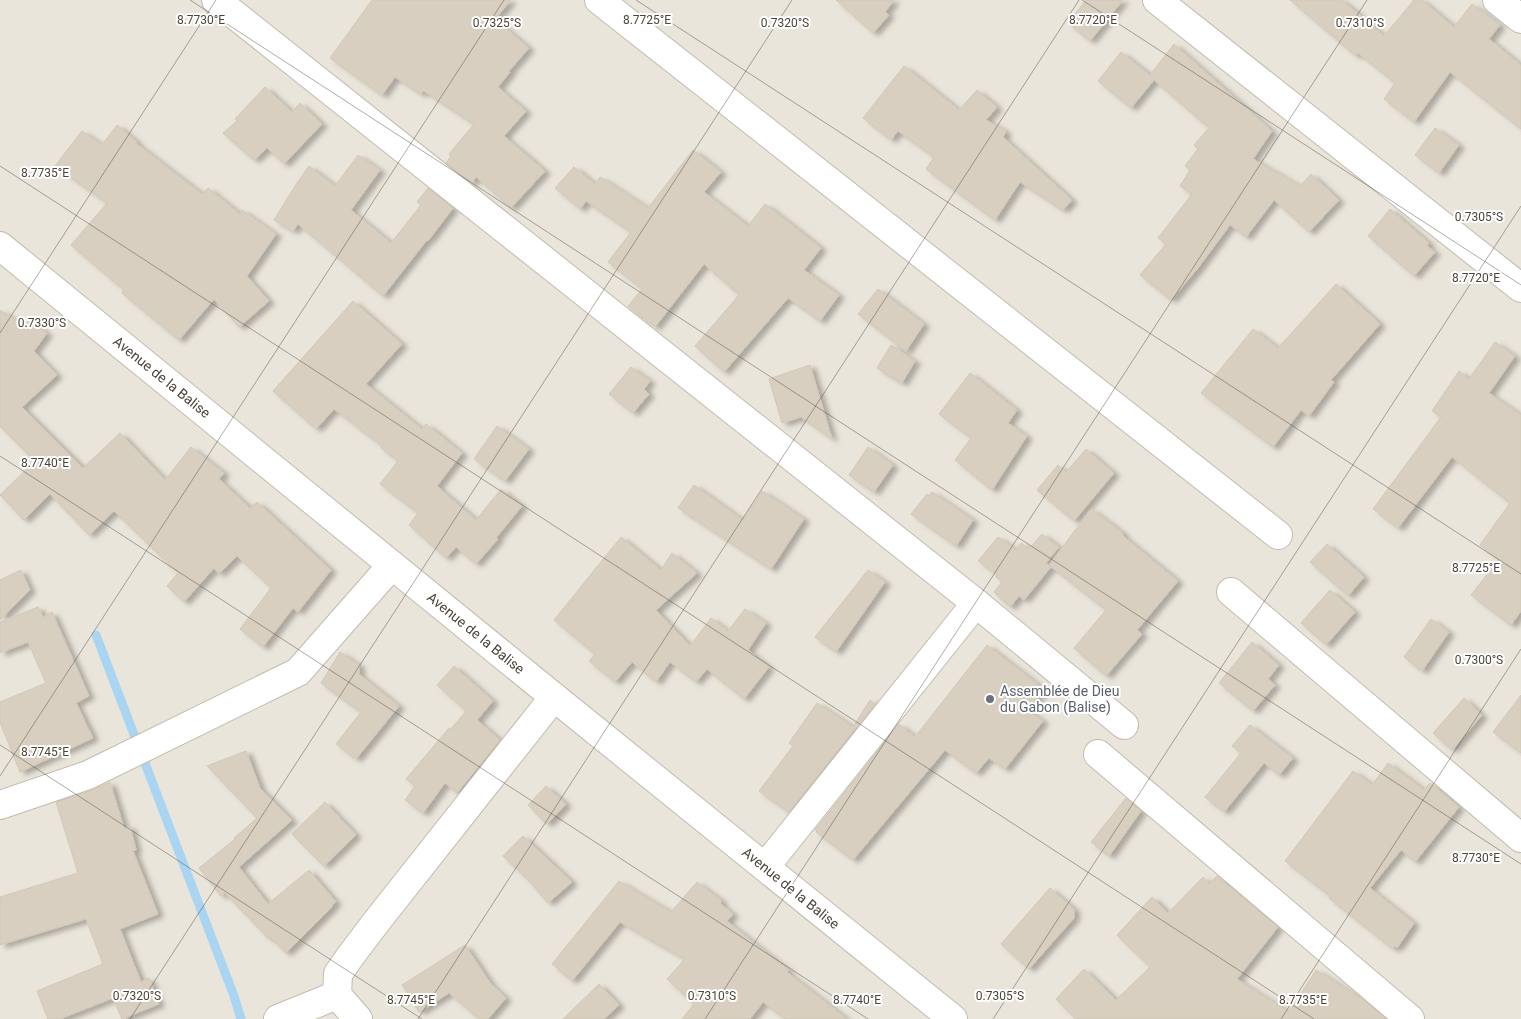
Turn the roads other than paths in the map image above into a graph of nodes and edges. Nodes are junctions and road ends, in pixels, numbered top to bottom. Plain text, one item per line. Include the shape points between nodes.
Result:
1 (216, 0) edge
2 (599, 0) edge
3 (1157, 0) edge
4 (1497, 0) edge
5 (1521, 19) edge
6 (0, 246) edge
7 (1521, 288) edge
8 (1278, 535) dead end
9 (392, 565) junction
10 (1231, 592) dead end
11 (976, 603) junction
12 (554, 697) junction
13 (1124, 725) dead end
14 (1098, 754) dead end
15 (0, 805) edge
16 (1521, 838) edge
17 (765, 867) junction
18 (338, 994) junction
19 (278, 1019) edge
20 (358, 1019) edge
21 (953, 1019) edge
22 (1410, 1019) edge

1 - 11 street
2 - 8 street
3 - 7 street
4 - 5 street
6 - 9 street, Avenue de la Balise
9 - 12 street, Avenue de la Balise
9 - 15 street via 298,672 88,776
10 - 16 street
11 - 13 street
11 - 17 street
12 - 17 street, Avenue de la Balise
12 - 18 street via 349,958 338,974
14 - 22 street
17 - 21 street, Avenue de la Balise
18 - 19 street
18 - 20 street

